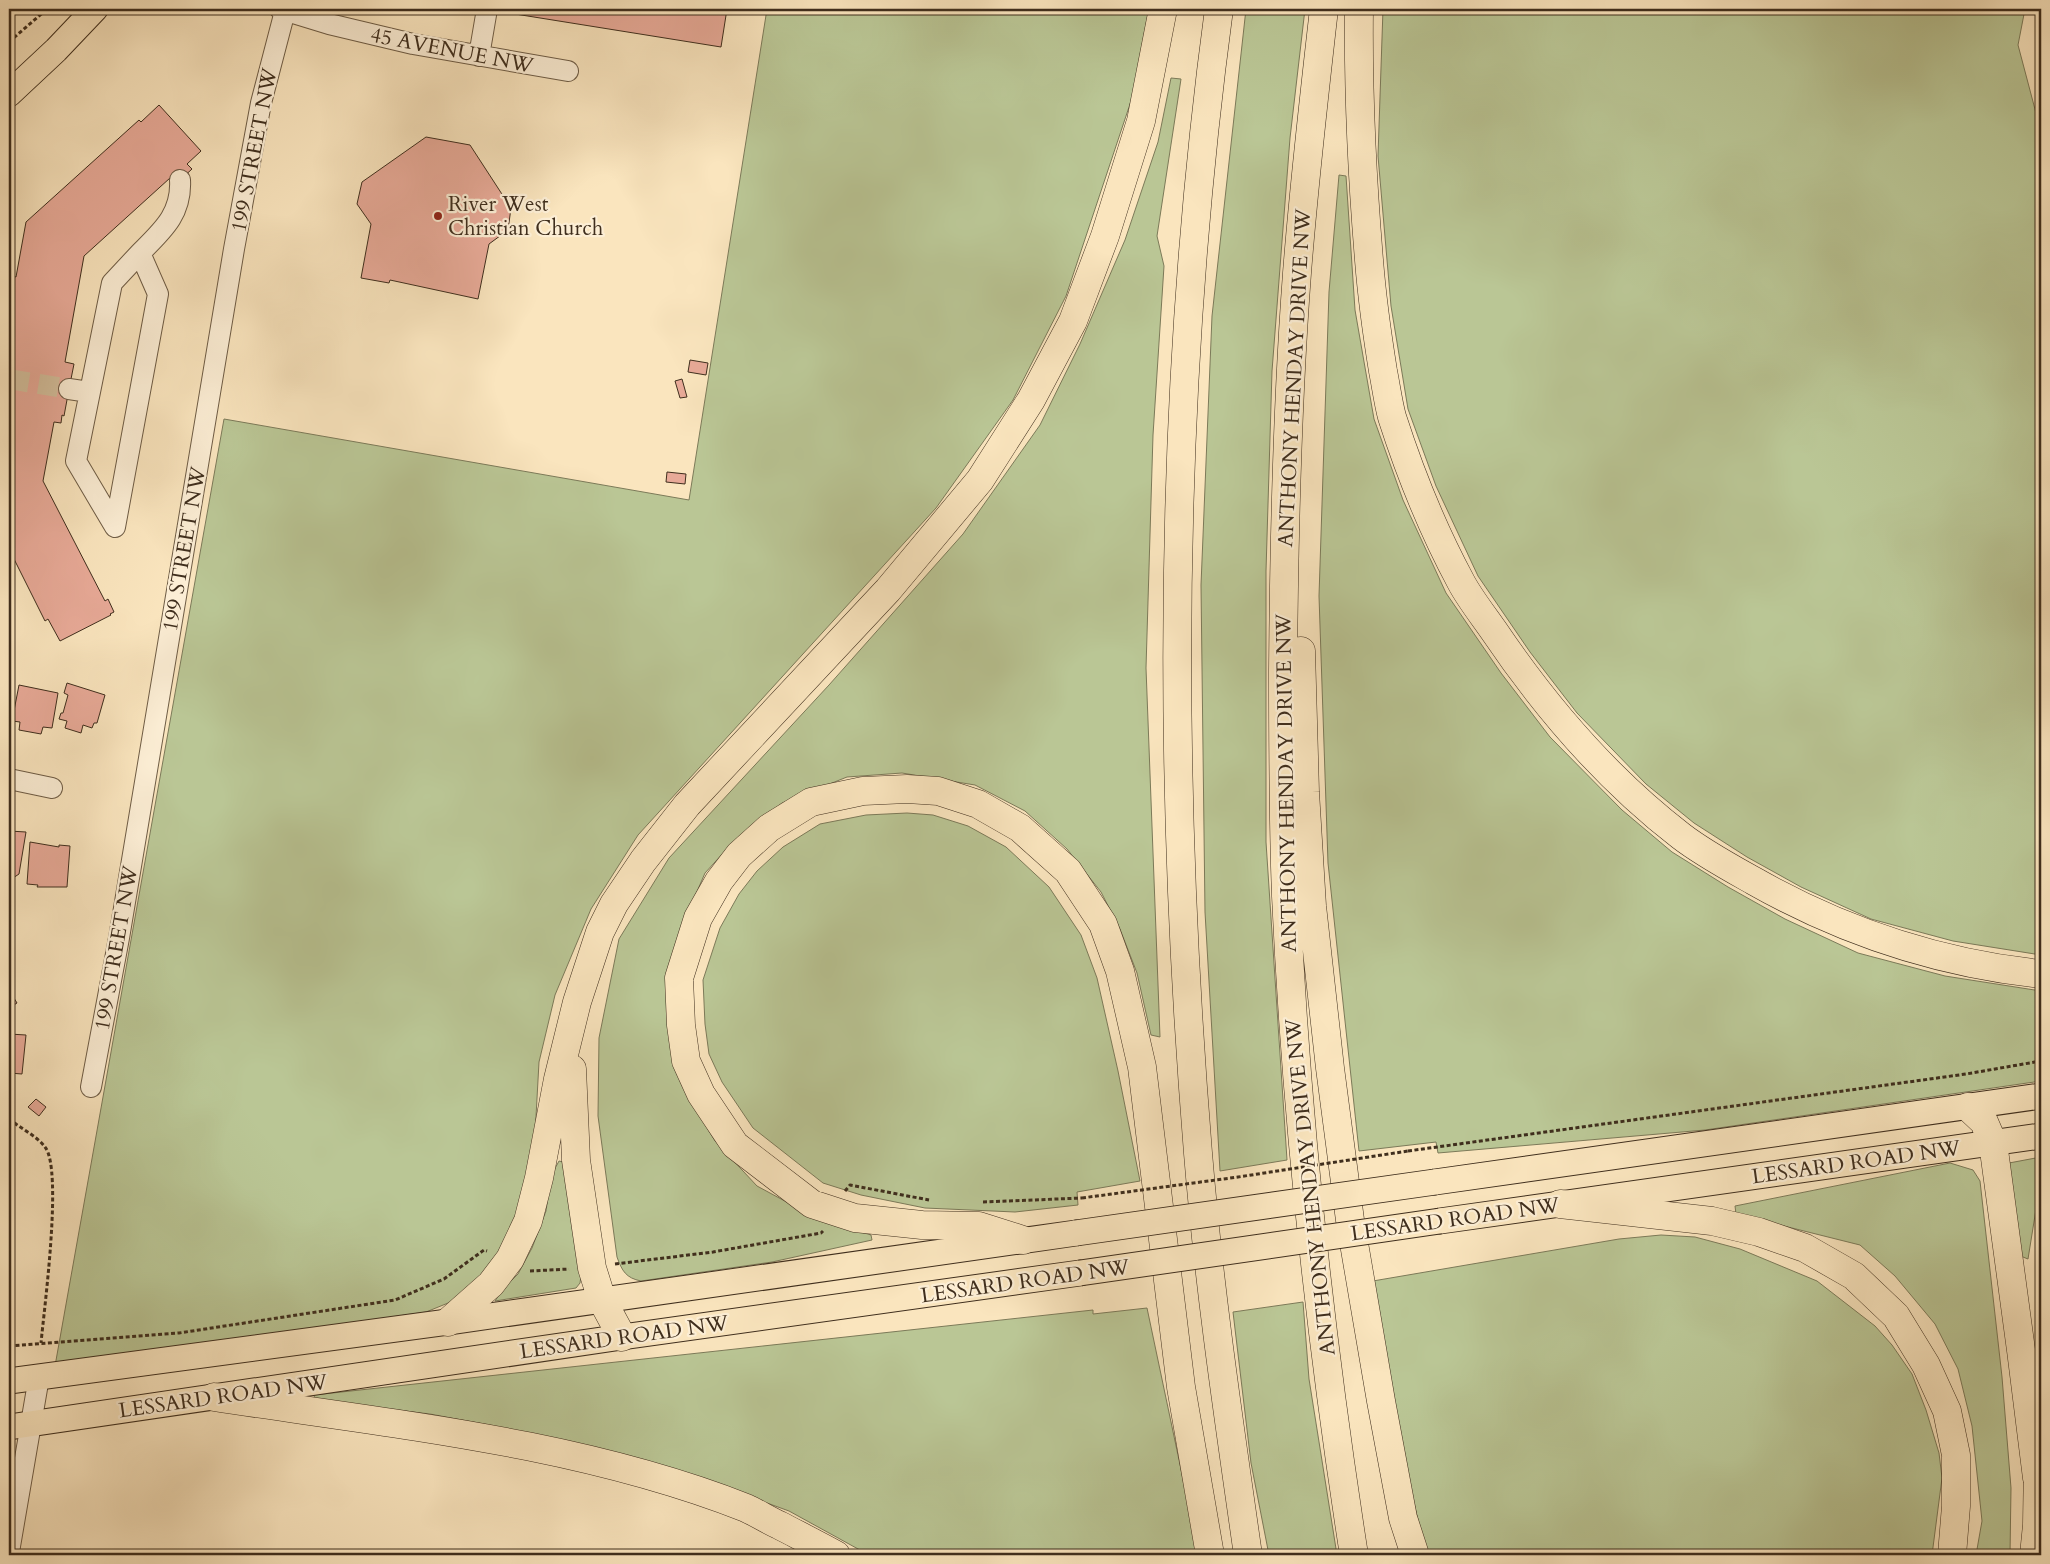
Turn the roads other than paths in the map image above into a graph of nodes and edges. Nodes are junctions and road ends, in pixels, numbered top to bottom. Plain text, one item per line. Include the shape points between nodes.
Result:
1 (95, 9) edge
2 (488, 9) edge
3 (1163, 9) edge
4 (1219, 9) edge
5 (1324, 9) edge
6 (1359, 9) edge
7 (282, 10) edge
8 (479, 56) junction
9 (568, 71) dead end
10 (9, 94) edge
11 (180, 180) dead end
12 (140, 253) junction
13 (1286, 461) junction
14 (9, 780) edge
15 (52, 788) dead end
16 (2041, 974) edge
17 (578, 1002) junction
18 (91, 1088) dead end
19 (2041, 1096) edge
20 (1968, 1107) junction
21 (2041, 1136) edge
22 (1993, 1143) junction
23 (1560, 1204) junction
24 (1023, 1240) junction
25 (602, 1300) junction
26 (448, 1322) junction
27 (622, 1337) junction
28 (38, 1377) junction
29 (9, 1381) edge
30 (214, 1397) junction
31 (20, 1425) edge
32 (2041, 1428) edge
33 (2037, 1478) junction
34 (9, 1552) edge
35 (836, 1555) edge
36 (1210, 1555) edge
37 (1248, 1555) edge
38 (1354, 1555) edge
39 (1415, 1555) edge
40 (1952, 1555) edge
41 (2034, 1555) edge

1 - 10 main road
2 - 8 street
3 - 17 highway via 1141,121 1105,236 1072,321 1031,400 980,480 900,576 687,804 643,861 614,904 600,932
4 - 37 highway via 1198,202 1186,364 1178,683 1184,958 1198,1155 1224,1391
5 - 13 highway, ANTHONY HENDAY DRIVE NW via 1297,272
6 - 16 highway via 1360,156 1373,308 1391,414 1420,493 1462,584 1515,663 1564,725 1634,797 1683,838 1738,872 1793,903 1888,942 1949,959
7 - 8 street, 45 AVENUE NW via 367,34
7 - 18 street, 199 STREET NW via 236,239
8 - 9 street, 45 AVENUE NW
11 - 12 street via 175,214
12 - 12 street via 158,294 115,527 76,461 79,391 112,283
13 - 38 highway, ANTHONY HENDAY DRIVE NW via 1283,789 1291,989 1325,1351
13 - 39 highway via 1301,639 1312,906 1329,1059 1350,1220 1381,1401 1403,1518
14 - 15 street
17 - 25 highway via 572,1047 576,1160 592,1268
17 - 26 highway via 528,1221 510,1259 491,1284
19 - 20 main road, LESSARD ROAD NW
20 - 22 highway via 1984,1122
20 - 24 main road, LESSARD ROAD NW, bridge
21 - 22 main road, LESSARD ROAD NW
22 - 23 main road, LESSARD ROAD NW
22 - 33 highway
23 - 27 main road, LESSARD ROAD NW, bridge
23 - 40 highway via 1712,1221 1759,1232 1805,1248 1854,1276 1896,1316 1926,1366 1947,1411 1956,1455
24 - 25 main road, LESSARD ROAD NW
24 - 36 highway via 979,1226 922,1225 855,1218 812,1204 735,1145 701,1094 686,1061 679,978 698,918 739,854 769,828 811,802 863,791 907,789 938,791 978,804 1020,828 1068,871 1103,924 1120,972 1142,1067 1181,1387
25 - 26 main road, LESSARD ROAD NW
25 - 27 highway
26 - 28 main road, LESSARD ROAD NW
27 - 30 main road, LESSARD ROAD NW
28 - 29 main road, LESSARD ROAD NW
28 - 31 street
30 - 31 main road, LESSARD ROAD NW
30 - 35 highway via 428,1429 599,1463 747,1508
31 - 34 street
32 - 33 highway
33 - 41 highway

